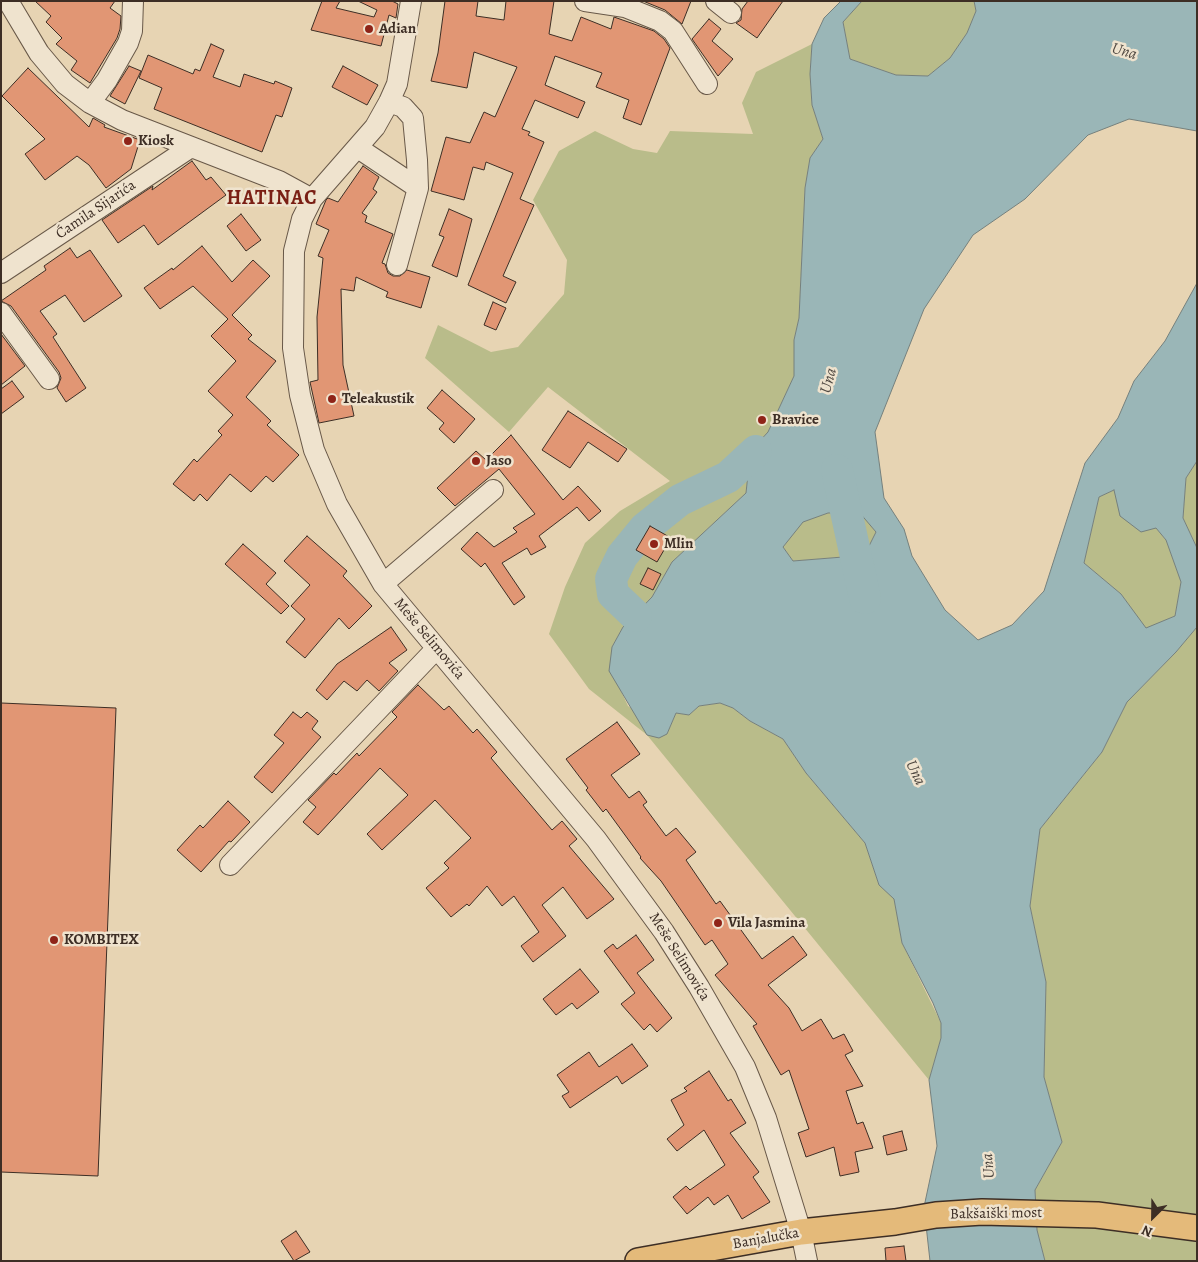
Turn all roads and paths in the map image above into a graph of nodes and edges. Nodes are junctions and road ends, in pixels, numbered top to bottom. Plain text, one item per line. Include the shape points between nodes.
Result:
1 (8, 1) edge
2 (133, 1) edge
3 (411, 1) edge
4 (585, 1) edge
5 (707, 84) dead end
6 (90, 102) junction
7 (389, 102) junction
8 (191, 146) junction
9 (358, 148) junction
10 (418, 188) junction
11 (312, 199) junction
12 (397, 266) dead end
13 (1, 273) edge
14 (1, 313) edge
15 (49, 379) dead end
16 (493, 490) dead end
17 (383, 584) junction
18 (436, 649) junction
19 (230, 865) dead end
20 (895, 1222) joint
21 (1197, 1228) edge
22 (801, 1232) junction
23 (638, 1261) edge
24 (807, 1261) edge

1 - 6 street via 39,53 65,84
2 - 6 street via 128,43
3 - 7 street, Meše Selimovića via 397,84
4 - 5 street via 625,7 660,22 673,31
6 - 8 street via 122,120
7 - 9 street, Meše Selimovića via 376,127
7 - 10 street via 403,107 415,124
8 - 11 street via 279,181
8 - 13 street, Ćamila Sijarića
9 - 10 street
9 - 11 street, Meše Selimovića
10 - 12 street
11 - 17 street, Meše Selimovića via 302,219 294,251 292,348 300,395 314,450 337,504
14 - 15 street
16 - 17 street
17 - 18 street, Meše Selimovića
18 - 19 street
18 - 22 street, Meše Selimovića via 596,839 664,932 745,1067 766,1118
20 - 21 main road, Bakšaiški most via 982,1212 1097,1215
20 - 22 main road, Banjalučka
22 - 23 main road, Banjalučka
22 - 24 street, Meše Selimovića

